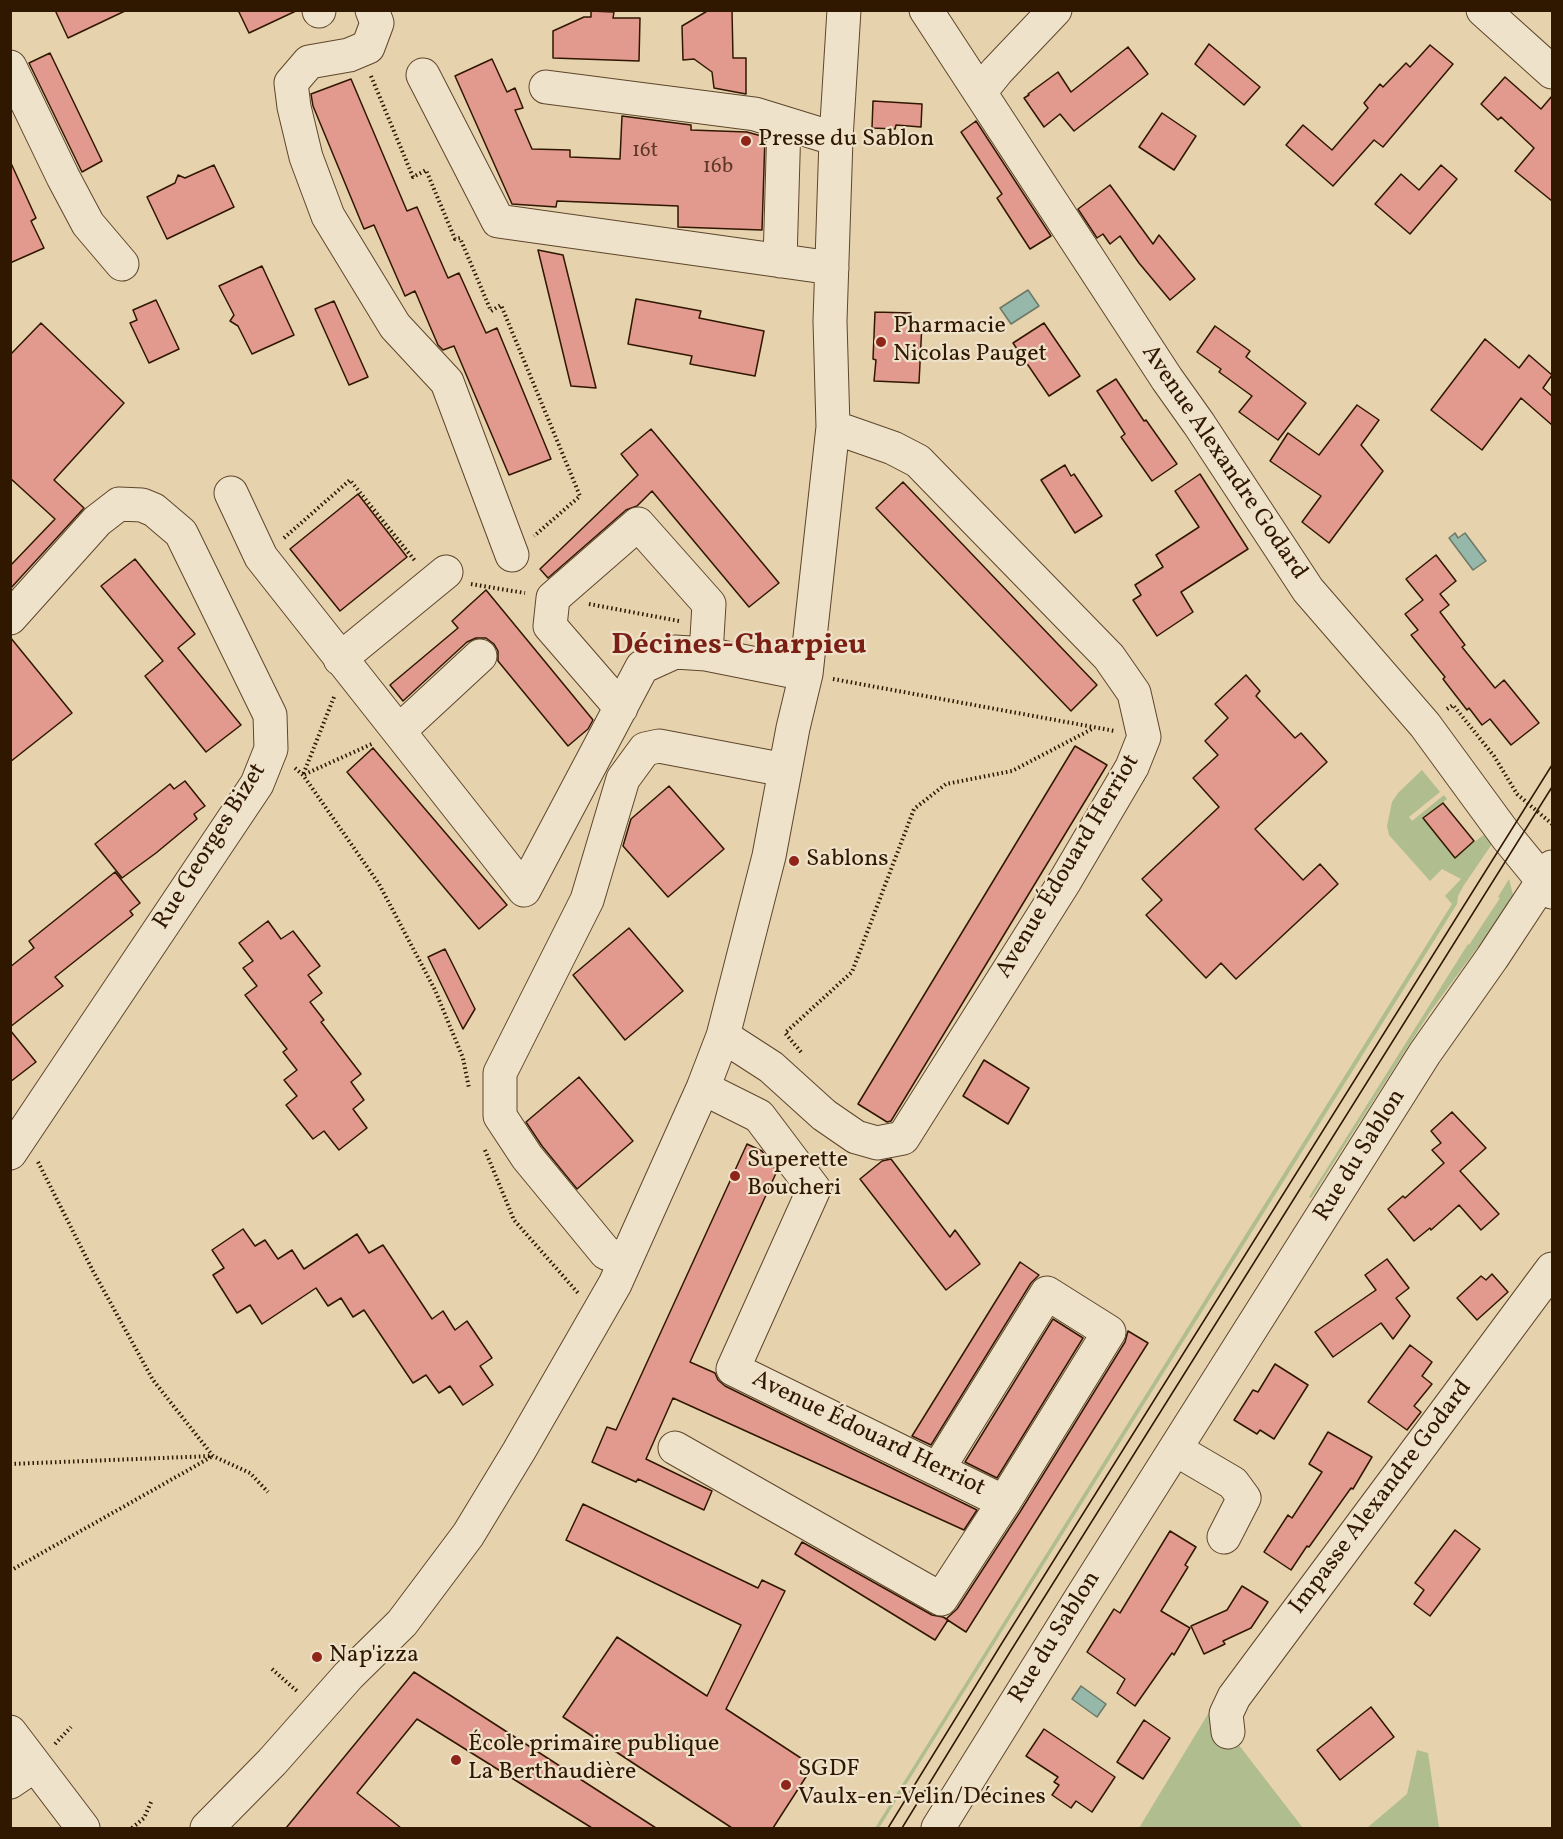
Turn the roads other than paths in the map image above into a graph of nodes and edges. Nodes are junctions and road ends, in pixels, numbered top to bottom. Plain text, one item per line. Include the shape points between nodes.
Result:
1 (372, 10) edge
2 (844, 10) edge
3 (926, 10) edge
4 (1055, 10) edge
5 (1483, 10) edge
6 (10, 67) edge
7 (1552, 72) edge
8 (423, 75) dead end
9 (546, 87) dead end
10 (981, 92) junction
11 (784, 123) junction
12 (836, 139) junction
13 (780, 261) junction
14 (122, 264) dead end
15 (832, 268) junction
16 (833, 427) junction
17 (231, 493) dead end
18 (512, 555) road end
19 (446, 572) dead end
20 (10, 618) edge
21 (706, 654) junction
22 (480, 656) dead end
23 (343, 662) junction
24 (815, 675) junction
25 (621, 708) junction
26 (399, 731) junction
27 (785, 770) junction
28 (1550, 880) edge
29 (723, 1036) junction
30 (703, 1088) junction
31 (13, 1149) edge
32 (625, 1260) junction
33 (1552, 1269) edge
34 (675, 1448) dead end
35 (1175, 1449) junction
36 (938, 1469) junction
37 (1004, 1502) junction
38 (1224, 1537) dead end
39 (10, 1732) edge
40 (1228, 1732) dead end
41 (23, 1774) edge
42 (83, 1828) edge
43 (207, 1828) edge
44 (938, 1828) edge

1 - 18 street via 377,23 368,47 349,55 309,62 291,83 306,157 328,216 395,326 447,382
2 - 12 street
3 - 10 street, Avenue Alexandre Godard
4 - 10 street
5 - 7 street
6 - 14 street via 88,224
8 - 13 street via 498,221
9 - 11 street via 755,114
10 - 28 street, Avenue Alexandre Godard via 1308,590 1425,725 1508,837
11 - 12 street
11 - 13 street
12 - 15 street
13 - 15 street
15 - 16 street
16 - 24 street
16 - 29 street, Avenue Édouard Herriot via 918,460 1109,657 1134,693 1144,737 1132,767 1065,881 903,1137 877,1143 856,1137 824,1115 771,1067
17 - 23 street via 261,558
19 - 23 street
20 - 31 street, Rue Georges Bizet via 97,521 119,504 142,505 153,510 181,533 270,715 271,750 257,784
21 - 24 street
21 - 25 street via 675,652 642,667
21 - 25 street via 709,604 638,524 553,598 550,626
22 - 26 street
23 - 26 street
24 - 27 street
25 - 26 street via 524,890
27 - 29 street via 769,856
27 - 32 street via 659,746 645,749 623,779 587,900 500,1073 500,1116 527,1157 606,1253
28 - 35 street, Rue du Sablon via 1425,1053
29 - 30 street
30 - 32 street
30 - 36 street, Avenue Édouard Herriot via 759,1116 814,1189 733,1370
32 - 43 street via 519,1451 468,1535 419,1602
33 - 40 street, Impasse Alexandre Godard via 1234,1698 1226,1714
34 - 37 street, Avenue Édouard Herriot via 941,1599
35 - 38 street via 1233,1483 1244,1498
35 - 44 street, Rue du Sablon
36 - 37 street, Avenue Édouard Herriot
36 - 37 street via 1047,1293 1109,1332
39 - 41 street
41 - 42 street

